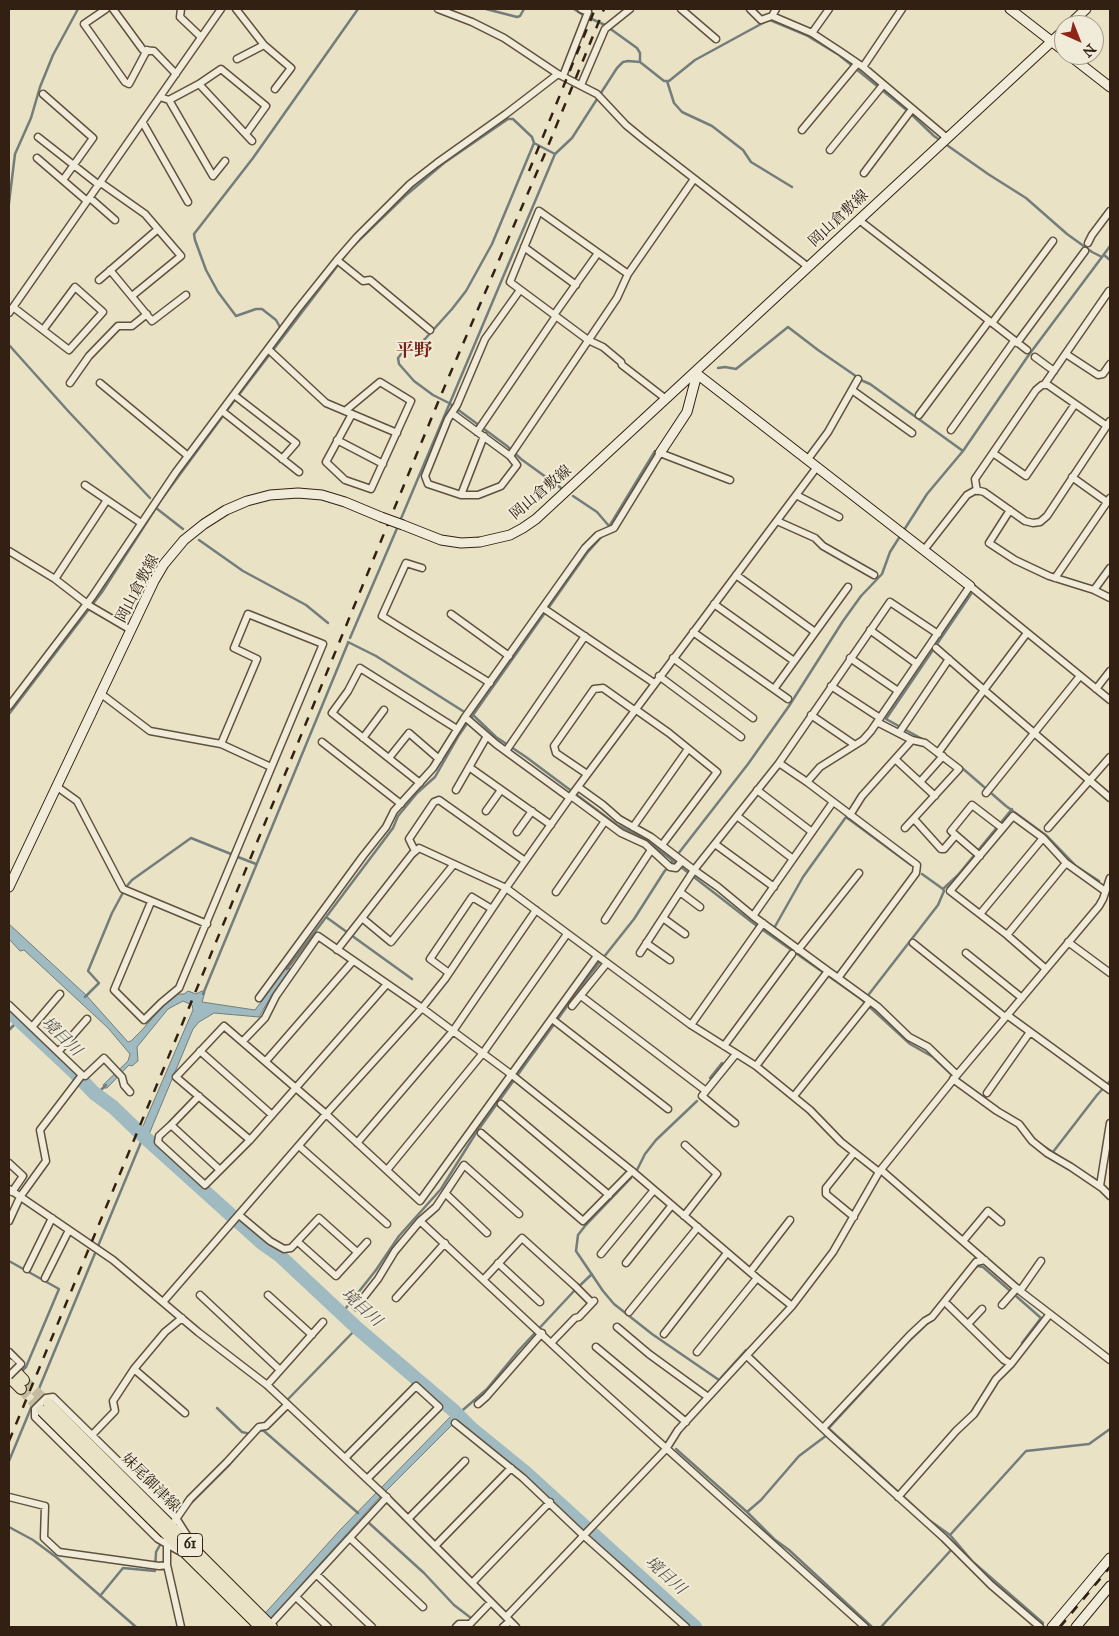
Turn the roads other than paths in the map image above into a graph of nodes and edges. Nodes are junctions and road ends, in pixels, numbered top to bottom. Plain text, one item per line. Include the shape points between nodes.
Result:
1 (106, 9) edge
2 (113, 9) edge
3 (181, 9) edge
4 (221, 9) edge
5 (236, 9) edge
6 (438, 9) edge
7 (581, 9) edge
8 (630, 9) edge
9 (681, 9) edge
10 (750, 9) edge
11 (776, 9) edge
12 (829, 9) edge
13 (902, 9) edge
14 (1010, 9) edge
15 (774, 17) junction
16 (812, 33) junction
17 (201, 37) junction
18 (716, 39) dead end
19 (1052, 41) joint
20 (264, 45) junction
21 (146, 50) junction
22 (238, 59) dead end
23 (1082, 65) edge
24 (860, 66) junction
25 (176, 74) junction
26 (560, 75) junction
27 (199, 84) junction
28 (581, 85) junction
29 (884, 85) junction
30 (1110, 87) edge
31 (275, 89) dead end
32 (43, 94) dead end
33 (160, 97) junction
34 (169, 100) junction
35 (912, 109) junction
36 (143, 123) junction
37 (802, 130) dead end
38 (246, 134) junction
39 (38, 137) dead end
40 (944, 140) junction
41 (252, 141) dead end
42 (830, 150) dead end
43 (36, 158) dead end
44 (225, 161) dead end
45 (73, 166) junction
46 (864, 173) dead end
47 (694, 179) junction
48 (63, 180) junction
49 (100, 184) junction
50 (89, 200) junction
51 (188, 202) dead end
52 (1110, 211) edge
53 (115, 220) dead end
54 (859, 220) junction
55 (158, 229) junction
56 (1053, 241) dead end
57 (1088, 243) dead end
58 (524, 247) junction
59 (1086, 251) dead end
60 (598, 253) junction
61 (339, 262) junction
62 (807, 266) junction
63 (110, 270) junction
64 (628, 274) junction
65 (99, 280) dead end
66 (576, 285) junction
67 (520, 290) junction
68 (1110, 292) edge
69 (186, 295) dead end
70 (132, 296) junction
71 (13, 307) junction
72 (9, 313) edge
73 (147, 314) junction
74 (555, 316) junction
75 (990, 322) junction
76 (43, 330) junction
77 (430, 330) dead end
78 (588, 340) junction
79 (1016, 342) junction
80 (1027, 350) dead end
81 (270, 352) junction
82 (1066, 354) junction
83 (1034, 357) dead end
84 (1110, 364) edge
85 (1054, 371) junction
86 (696, 373) junction
87 (858, 379) dead end
88 (70, 383) dead end
89 (100, 383) dead end
90 (1044, 385) junction
91 (852, 390) junction
92 (236, 397) junction
93 (666, 398) junction
94 (1075, 404) junction
95 (455, 410) junction
96 (345, 411) junction
97 (224, 413) junction
98 (352, 414) junction
99 (919, 416) dead end
100 (1109, 423) edge
101 (480, 428) junction
102 (951, 430) dead end
103 (397, 433) junction
104 (912, 433) dead end
105 (484, 436) junction
106 (337, 440) junction
107 (512, 453) junction
108 (660, 453) junction
109 (993, 453) junction
110 (188, 456) junction
111 (282, 459) junction
112 (808, 459) junction
113 (383, 464) junction
114 (817, 466) junction
115 (299, 472) dead end
116 (1072, 477) junction
117 (730, 480) dead end
118 (85, 485) dead end
119 (977, 491) junction
120 (461, 495) junction
121 (796, 495) junction
122 (107, 500) junction
123 (1109, 500) edge
124 (1010, 510) junction
125 (839, 517) dead end
126 (777, 521) junction
127 (140, 523) junction
128 (9, 550) edge
129 (924, 550) junction
130 (422, 568) dead end
131 (1110, 568) edge
132 (736, 575) junction
133 (874, 575) dead end
134 (1055, 578) junction
135 (54, 579) junction
136 (848, 586) dead end
137 (970, 586) junction
138 (1094, 590) junction
139 (1110, 598) edge
140 (714, 604) junction
141 (90, 606) junction
142 (545, 610) junction
143 (451, 614) dead end
144 (131, 630) junction
145 (870, 630) junction
146 (693, 632) junction
147 (815, 632) junction
148 (1027, 633) junction
149 (938, 634) junction
150 (585, 636) junction
151 (936, 648) dead end
152 (509, 656) junction
153 (673, 658) junction
154 (850, 658) junction
155 (949, 659) junction
156 (794, 661) junction
157 (917, 664) junction
158 (1110, 671) edge
159 (659, 676) junction
160 (1080, 676) junction
161 (490, 683) junction
162 (654, 683) junction
163 (831, 686) junction
164 (774, 689) junction
165 (1096, 689) junction
166 (984, 690) junction
167 (898, 691) junction
168 (100, 694) junction
169 (788, 699) dead end
170 (1110, 700) edge
171 (9, 706) edge
172 (384, 710) dead end
173 (635, 710) junction
174 (812, 715) junction
175 (468, 717) junction
176 (753, 718) dead end
177 (878, 720) junction
178 (457, 729) junction
179 (901, 730) junction
180 (1035, 734) junction
181 (487, 736) junction
182 (741, 737) dead end
183 (363, 738) junction
184 (912, 740) junction
185 (322, 742) dead end
186 (221, 744) junction
187 (855, 745) junction
188 (688, 749) junction
189 (507, 750) junction
190 (940, 754) junction
191 (1110, 757) edge
192 (389, 758) junction
193 (439, 759) junction
194 (895, 759) junction
195 (779, 764) junction
196 (271, 767) junction
197 (469, 767) junction
198 (587, 774) junction
199 (1090, 781) junction
200 (807, 782) junction
201 (920, 782) junction
202 (420, 783) junction
203 (56, 786) junction
204 (456, 790) dead end
205 (501, 790) junction
206 (757, 790) junction
207 (987, 791) dead end
208 (573, 793) junction
209 (935, 796) junction
210 (1110, 798) edge
211 (834, 802) junction
212 (401, 804) junction
213 (486, 811) dead end
214 (532, 811) junction
215 (850, 814) junction
216 (737, 816) junction
217 (914, 819) junction
218 (605, 821) junction
219 (551, 825) junction
220 (633, 827) junction
221 (999, 827) junction
222 (905, 828) dead end
223 (1048, 828) dead end
224 (516, 832) dead end
225 (812, 832) junction
226 (955, 836) junction
227 (1043, 838) junction
228 (715, 844) junction
229 (662, 845) junction
230 (651, 850) junction
231 (415, 851) junction
232 (977, 854) junction
233 (793, 859) junction
234 (678, 860) junction
235 (525, 861) junction
236 (454, 864) junction
237 (1066, 864) junction
238 (859, 873) dead end
239 (692, 874) junction
240 (1110, 878) edge
241 (9, 887) edge
242 (774, 887) junction
243 (506, 888) junction
244 (1105, 891) junction
245 (556, 892) dead end
246 (680, 892) junction
247 (151, 902) junction
248 (700, 907) dead end
249 (492, 910) junction
250 (536, 910) junction
251 (980, 914) junction
252 (752, 916) junction
253 (362, 918) junction
254 (663, 918) junction
255 (605, 920) dead end
256 (207, 924) junction
257 (761, 926) junction
258 (568, 934) junction
259 (685, 934) dead end
260 (1007, 936) junction
261 (1068, 942) junction
262 (646, 943) junction
263 (913, 943) dead end
264 (337, 950) junction
265 (795, 952) junction
266 (640, 953) dead end
267 (966, 953) dead end
268 (602, 959) junction
269 (670, 960) dead end
270 (354, 961) junction
271 (1046, 969) junction
272 (450, 973) junction
273 (1110, 973) edge
274 (826, 974) junction
275 (838, 978) junction
276 (386, 984) junction
277 (60, 994) dead end
278 (580, 996) junction
279 (259, 998) dead end
280 (1022, 998) junction
281 (868, 1001) junction
282 (9, 1005) edge
283 (572, 1006) dead end
284 (422, 1008) junction
285 (1006, 1016) junction
286 (88, 1019) dead end
287 (555, 1021) junction
288 (691, 1025) junction
289 (32, 1027) junction
290 (454, 1031) junction
291 (1030, 1032) junction
292 (243, 1041) junction
293 (724, 1046) junction
294 (200, 1051) junction
295 (58, 1052) junction
296 (483, 1053) junction
297 (736, 1054) junction
298 (266, 1061) junction
299 (756, 1066) junction
300 (82, 1076) junction
301 (515, 1077) junction
302 (955, 1077) junction
303 (296, 1087) junction
304 (1106, 1087) edge
305 (706, 1091) junction
306 (130, 1092) dead end
307 (987, 1093) dead end
308 (198, 1096) junction
309 (794, 1096) junction
310 (501, 1104) dead end
311 (668, 1109) dead end
312 (271, 1114) junction
313 (326, 1114) junction
314 (735, 1123) dead end
315 (1110, 1123) edge
316 (172, 1125) junction
317 (481, 1133) dead end
318 (250, 1140) junction
319 (357, 1143) junction
320 (685, 1145) dead end
321 (299, 1146) junction
322 (854, 1153) junction
323 (9, 1163) edge
324 (220, 1170) junction
325 (387, 1170) junction
326 (632, 1171) junction
327 (880, 1171) junction
328 (1101, 1184) junction
329 (10, 1190) edge
330 (654, 1190) junction
331 (446, 1194) junction
332 (609, 1195) junction
333 (1110, 1196) edge
334 (20, 1197) junction
335 (672, 1206) junction
336 (518, 1214) dead end
337 (684, 1216) junction
338 (854, 1217) junction
339 (52, 1218) junction
340 (237, 1218) junction
341 (790, 1220) dead end
342 (9, 1221) edge
343 (420, 1221) junction
344 (1001, 1222) dead end
345 (388, 1224) dead end
346 (698, 1227) junction
347 (69, 1230) junction
348 (487, 1233) dead end
349 (963, 1241) junction
350 (298, 1242) junction
351 (367, 1242) dead end
352 (445, 1243) junction
353 (357, 1252) junction
354 (728, 1253) junction
355 (601, 1254) dead end
356 (985, 1260) junction
357 (1040, 1262) dead end
358 (498, 1263) junction
359 (626, 1263) dead end
360 (27, 1269) dead end
361 (750, 1272) junction
362 (45, 1278) dead end
363 (757, 1278) junction
364 (484, 1279) junction
365 (1015, 1291) junction
366 (200, 1295) dead end
367 (268, 1295) dead end
368 (396, 1298) dead end
369 (163, 1302) junction
370 (540, 1302) dead end
371 (948, 1305) dead end
372 (1002, 1305) dead end
373 (792, 1306) junction
374 (356, 1307) dead end
375 (982, 1309) dead end
376 (630, 1312) dead end
377 (1049, 1315) junction
378 (182, 1318) junction
379 (323, 1322) dead end
380 (968, 1324) junction
381 (617, 1327) dead end
382 (539, 1331) junction
383 (664, 1334) dead end
384 (312, 1335) junction
385 (551, 1343) junction
386 (596, 1347) dead end
387 (9, 1352) edge
388 (697, 1352) dead end
389 (747, 1356) junction
390 (1110, 1360) edge
391 (1011, 1364) junction
392 (14, 1365) edge
393 (134, 1369) junction
394 (280, 1370) junction
395 (9, 1377) edge
396 (267, 1385) junction
397 (708, 1397) junction
398 (285, 1402) junction
399 (478, 1404) dead end
400 (45, 1407) tunnel mouth
401 (185, 1413) dead end
402 (686, 1422) junction
403 (456, 1423) dead end
404 (826, 1429) junction
405 (92, 1435) junction
406 (666, 1449) junction
407 (345, 1458) junction
408 (465, 1460) dead end
409 (511, 1468) junction
410 (368, 1479) junction
411 (383, 1494) junction
412 (900, 1495) junction
413 (9, 1497) edge
414 (550, 1502) junction
415 (408, 1519) junction
416 (170, 1531) junction
417 (586, 1533) junction
418 (350, 1538) junction
419 (435, 1546) junction
420 (194, 1555) junction
421 (1110, 1558) edge
422 (166, 1565) junction
423 (317, 1575) junction
424 (472, 1584) junction
425 (1110, 1586) edge
426 (296, 1597) junction
427 (491, 1602) junction
428 (423, 1607) dead end
429 (508, 1619) junction
430 (265, 1624) edge
431 (181, 1627) edge
432 (328, 1627) edge
433 (372, 1627) edge
434 (456, 1627) edge
435 (503, 1627) edge
436 (516, 1627) edge
437 (686, 1627) edge
438 (865, 1627) edge
439 (1040, 1627) edge
440 (1052, 1627) edge
441 (1076, 1627) edge

1 - 21 street via 84,24 125,82 130,84
2 - 21 street
3 - 17 street via 180,18
4 - 17 street
5 - 20 street
6 - 26 street via 504,38
7 - 26 street via 588,12 587,16
8 - 28 street via 608,27
9 - 18 street
10 - 15 street via 761,20
11 - 15 street
12 - 16 street
13 - 24 street
14 - 19 main road
15 - 16 street
16 - 24 street
17 - 25 street
19 - 40 main road, 岡山倉敷線
20 - 22 street
20 - 31 street via 291,68
21 - 25 street via 154,50
23 - 30 main road
24 - 29 street
24 - 37 street via 851,71
25 - 33 street
26 - 28 street
26 - 61 street via 410,184 357,237
27 - 34 street
27 - 38 street
27 - 38 street via 221,69 266,106
28 - 47 street via 599,96 626,124
29 - 35 street
29 - 42 street
32 - 45 street via 93,138
33 - 34 street
33 - 36 street
34 - 44 street via 213,176
35 - 40 street
35 - 46 street
36 - 49 street
36 - 51 street
38 - 41 street
39 - 45 street
40 - 54 main road, 岡山倉敷線
43 - 48 street
45 - 48 street
45 - 49 street
47 - 62 street
47 - 64 street
48 - 50 street
49 - 50 street
49 - 55 street via 145,214
50 - 53 street
50 - 71 street
52 - 57 street
54 - 62 main road, 岡山倉敷線
54 - 75 street
55 - 63 street
55 - 70 street via 181,256
56 - 75 street
58 - 60 street via 539,211
58 - 66 street
58 - 67 street via 510,282
59 - 79 street
60 - 64 street
60 - 66 street
61 - 77 street via 363,281 370,280
61 - 81 street via 282,330
62 - 86 main road, 岡山倉敷線
63 - 65 street
63 - 70 street
64 - 78 street via 618,298
66 - 74 street
67 - 74 street
67 - 95 street via 485,339
68 - 82 street
69 - 73 street via 152,321
70 - 73 street
71 - 72 street
71 - 76 street
73 - 88 street via 132,326 118,326 89,356
74 - 78 street
74 - 101 street
75 - 79 street
75 - 99 street
76 - 76 street via 69,350 103,312 75,287
78 - 93 street via 603,347
78 - 107 street
79 - 80 street
79 - 102 street
81 - 92 street
81 - 96 street via 326,403
82 - 84 street via 1098,375 1103,374
82 - 85 street
83 - 85 street
85 - 90 street
86 - 93 main road, 岡山倉敷線
86 - 108 main road via 687,412
86 - 112 main road
87 - 91 street
89 - 110 street
90 - 94 street
90 - 109 street via 1036,390
91 - 104 street
91 - 112 street
92 - 97 street
92 - 111 street via 296,443
93 - 144 main road, 岡山倉敷線, bridge via 548,508 523,528 498,539 461,543 440,540 322,495 270,495 226,510 184,540 164,564
94 - 100 street
94 - 109 street via 1026,476
95 - 101 street
95 - 120 street via 425,476 428,484
96 - 98 street
96 - 103 street via 380,382 411,401
97 - 110 street
97 - 111 street
98 - 103 street
98 - 106 street
100 - 116 street
101 - 105 street
103 - 113 street
105 - 107 street
105 - 120 street
106 - 113 street
106 - 113 street via 326,462 345,480 371,489
107 - 120 street via 517,465 501,486 478,495
108 - 117 street
108 - 142 street via 614,528 593,539 585,548
109 - 119 street via 975,479
110 - 127 street
111 - 115 street
112 - 114 main road
114 - 121 street
114 - 129 main road
116 - 123 street
116 - 124 street via 1040,522 1025,521
118 - 122 street
119 - 124 street via 984,492
119 - 129 street via 967,496
121 - 125 street
121 - 126 street
122 - 127 street
122 - 135 street
123 - 134 street
124 - 134 street via 989,543 1015,560
126 - 132 street
126 - 133 street via 815,538 823,546
127 - 141 street
128 - 135 street
129 - 137 main road
130 - 161 street via 406,563 382,616
131 - 138 street
132 - 140 street
132 - 147 street
134 - 138 street
135 - 141 street
136 - 147 street
137 - 148 street
137 - 149 street
138 - 139 street
140 - 146 street
140 - 156 street
141 - 144 street
141 - 171 street
142 - 150 street
142 - 152 street
143 - 152 street
144 - 168 main road, 岡山倉敷線
145 - 149 street via 890,602
145 - 154 street
145 - 157 street
146 - 153 street
146 - 164 street
147 - 156 street
148 - 160 street
148 - 166 street
149 - 157 street
150 - 162 street
150 - 189 street
151 - 155 street
152 - 161 street
153 - 159 street
153 - 176 street
154 - 163 street
154 - 167 street
155 - 166 street
155 - 179 street
156 - 164 street
157 - 167 street
158 - 165 street
159 - 162 street
159 - 182 street
160 - 165 street
160 - 180 street
161 - 175 street
162 - 173 street
163 - 174 street
163 - 177 street
164 - 169 street
165 - 170 street
166 - 180 street
166 - 190 street
167 - 177 street
168 - 186 street via 150,732
168 - 203 main road, 岡山倉敷線
172 - 183 street
173 - 188 street
173 - 198 street
173 - 198 street via 603,688 594,689 554,746 556,753
174 - 187 street
174 - 195 street
175 - 178 street
175 - 181 street
177 - 179 street
177 - 187 street via 863,740
178 - 183 street via 360,668 332,713
178 - 193 street
179 - 184 street
180 - 199 street
180 - 207 street
181 - 189 street
181 - 197 street
183 - 192 street
184 - 190 street via 925,743
184 - 194 street
185 - 212 street
186 - 196 street
186 - 196 street via 257,659 234,648 248,614 323,644
187 - 200 street via 820,767
188 - 220 street
188 - 229 street via 717,772
189 - 208 street
190 - 201 street
190 - 209 street via 959,769
191 - 199 street
192 - 193 street via 409,734
192 - 202 street
193 - 202 street
194 - 201 street
194 - 215 street
195 - 200 street
195 - 206 street
196 - 256 street
197 - 204 street
197 - 205 street
198 - 208 street
199 - 210 street
199 - 223 street
200 - 211 street
201 - 209 street
202 - 212 street
203 - 241 main road, 岡山倉敷線
203 - 247 street via 77,801 124,890
205 - 213 street
205 - 214 street
206 - 216 street
206 - 225 street
208 - 218 street
208 - 219 street
208 - 220 street via 603,805
209 - 217 street
211 - 215 street
211 - 225 street
212 - 279 street
214 - 219 street
214 - 224 street
215 - 275 street via 917,865 916,873
216 - 228 street
216 - 233 street
217 - 222 street
217 - 226 street via 941,849
218 - 230 street
218 - 245 street
219 - 235 street
220 - 229 street
221 - 226 street via 972,804 951,831
221 - 227 street via 1013,816
221 - 232 street
225 - 233 street
226 - 232 street
227 - 237 street
227 - 251 street
228 - 239 street
228 - 242 street
229 - 234 street
230 - 234 street via 668,866 676,868
230 - 255 street
231 - 235 street via 410,839 434,802 439,800
231 - 236 street via 418,848
231 - 253 street
232 - 251 street via 950,891
233 - 242 street
234 - 239 street
235 - 243 street
236 - 243 street
236 - 253 street via 391,942
237 - 244 street
237 - 260 street
238 - 265 street
239 - 246 street
239 - 252 street via 718,887
240 - 244 street
242 - 252 street
243 - 249 street
243 - 250 street
244 - 261 street via 1099,906
246 - 248 street
246 - 254 street
247 - 256 street
247 - 256 street via 114,990 144,1020 179,988
249 - 272 street
249 - 272 street via 472,897 430,959
250 - 258 street
250 - 290 street
251 - 260 street
252 - 257 street
253 - 264 street
254 - 259 street
254 - 262 street
257 - 265 street via 772,930
257 - 288 street
258 - 268 street
258 - 296 street
260 - 271 street
261 - 271 street
261 - 273 street
262 - 266 street
262 - 269 street
263 - 285 street
264 - 270 street
264 - 292 street via 318,936 264,1018
265 - 274 street
265 - 293 street
267 - 280 street
268 - 278 street
268 - 287 street
268 - 288 street
270 - 276 street
270 - 298 street
271 - 280 street
272 - 284 street
274 - 275 street
274 - 299 street
275 - 281 street
276 - 284 street
276 - 303 street
277 - 289 street
278 - 283 street
278 - 305 street
280 - 285 street
281 - 302 street via 909,1037 928,1047
281 - 309 street
282 - 289 street
284 - 290 street
284 - 313 street
285 - 291 street
285 - 302 street
286 - 295 street
287 - 301 street
287 - 311 street
288 - 293 street
289 - 295 street
290 - 296 street
290 - 319 street
291 - 304 street
291 - 307 street
292 - 294 street via 224,1026
292 - 298 street
293 - 297 street
294 - 308 street via 176,1077
294 - 312 street
295 - 300 street
296 - 301 street
296 - 325 street
297 - 299 street
297 - 305 street
298 - 303 street
299 - 309 street
300 - 306 street via 104,1058
300 - 334 street via 40,1130 46,1161
301 - 325 street via 420,1201
301 - 326 street
302 - 327 street
302 - 328 street via 1018,1124 1047,1153
303 - 312 street
303 - 313 street
305 - 314 street via 702,1096
308 - 316 street
308 - 318 street
309 - 322 street
310 - 332 street
312 - 318 street
313 - 319 street
313 - 321 street
315 - 328 street
316 - 324 street
316 - 324 street via 159,1136 158,1142 205,1185
317 - 332 street via 583,1221
318 - 324 street
319 - 325 street
320 - 337 street via 717,1174
321 - 340 street
321 - 345 street
322 - 327 street
322 - 338 street via 826,1188 826,1194
323 - 329 street via 23,1176
326 - 330 street
326 - 332 street
327 - 338 street
327 - 349 street
328 - 333 street
329 - 334 street
330 - 335 street
330 - 355 street
331 - 336 street via 464,1165
331 - 343 street
331 - 348 street
334 - 339 street
334 - 342 street
335 - 337 street
335 - 359 street
337 - 346 street
338 - 373 street via 833,1252
339 - 347 street
339 - 360 street
340 - 350 street via 284,1248 291,1248
340 - 369 street
341 - 361 street
343 - 352 street
343 - 374 street
344 - 349 street via 988,1211
346 - 354 street
346 - 376 street
347 - 362 street
347 - 369 street via 101,1251
349 - 356 street
350 - 353 street via 336,1276
350 - 353 street via 319,1218
351 - 353 street
352 - 364 street
352 - 368 street
354 - 361 street
354 - 383 street
356 - 365 street
356 - 404 street via 976,1262 932,1317 910,1335
357 - 365 street
358 - 364 street
358 - 370 street
358 - 385 street via 522,1238 593,1302
361 - 363 street
363 - 373 street
363 - 388 street
364 - 382 street
365 - 372 street
365 - 377 street
366 - 394 street
367 - 384 street
369 - 378 street
371 - 380 street
373 - 389 street
375 - 380 street
377 - 390 street
377 - 391 street
378 - 393 street via 165,1332
378 - 396 street
379 - 384 street
380 - 391 street
381 - 397 street
382 - 385 street
382 - 399 street
384 - 394 street
385 - 406 street
386 - 402 street
387 - 392 street via 21,1364
389 - 397 street
389 - 404 street
391 - 412 street via 996,1379 974,1414
392 - 395 street, bridge
392 - 395 main road via 22,1385
393 - 401 street
393 - 405 street via 113,1401 115,1411
394 - 396 street
396 - 398 street
397 - 402 street
398 - 407 street
398 - 416 street via 190,1499
400 - 416 main road, 妹尾御津線 / 61
402 - 406 street
403 - 409 street
404 - 412 street
405 - 416 street
405 - 416 street via 53,1396 35,1409 35,1417 158,1539
406 - 417 street
406 - 438 street
407 - 410 street
407 - 410 street via 416,1386 439,1407
408 - 415 street
409 - 414 street
409 - 419 street
410 - 411 street
411 - 415 street
411 - 418 street
412 - 439 street via 991,1586
413 - 422 street via 45,1506 44,1538 59,1552
414 - 417 street
414 - 424 street
415 - 419 street
416 - 420 main road, 妹尾御津線 / 61
416 - 420 street
416 - 422 street
417 - 429 street
417 - 437 street
418 - 423 street
418 - 428 street
419 - 424 street
420 - 430 main road, 妹尾御津線 / 61
421 - 440 main road
422 - 431 street
423 - 426 street
423 - 433 street
424 - 427 street
425 - 441 main road
426 - 430 street
426 - 432 street
427 - 429 street
427 - 434 street via 470,1624
429 - 435 street
429 - 436 street

